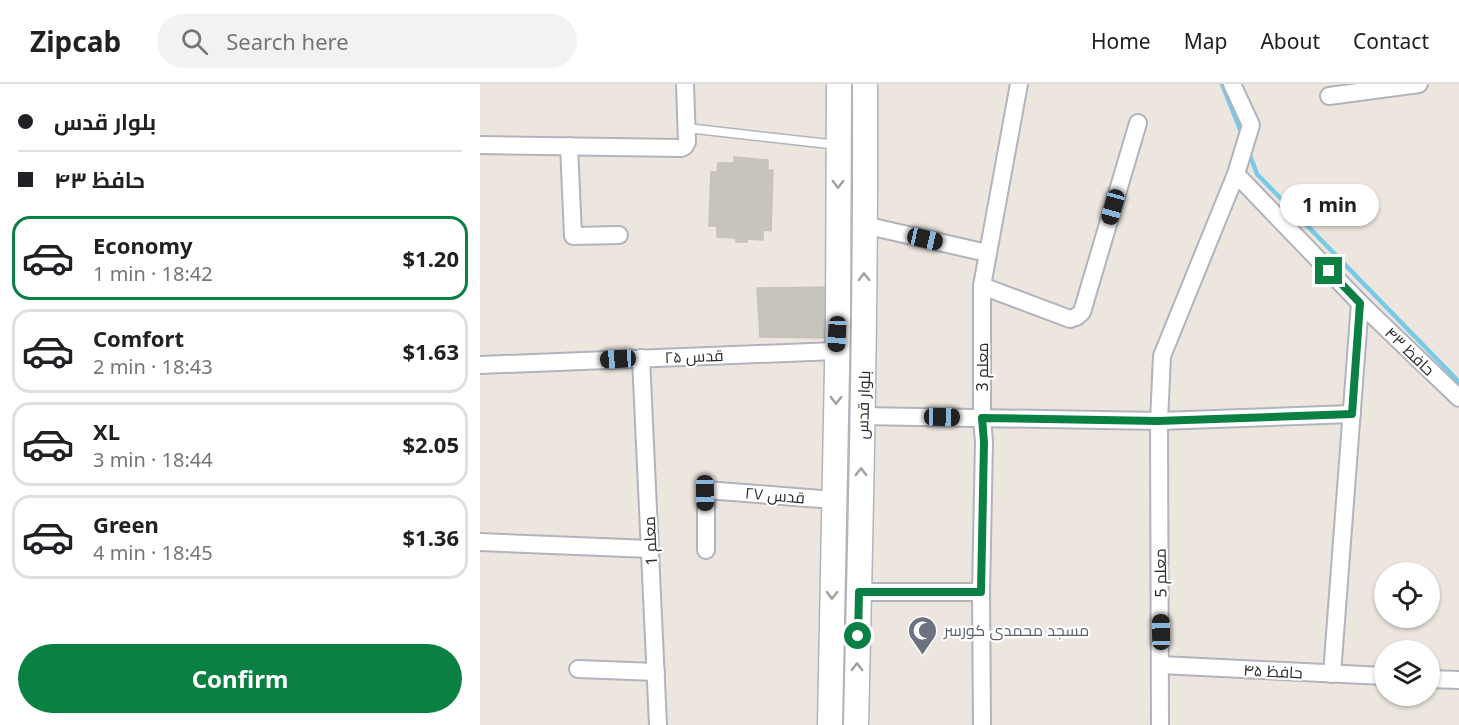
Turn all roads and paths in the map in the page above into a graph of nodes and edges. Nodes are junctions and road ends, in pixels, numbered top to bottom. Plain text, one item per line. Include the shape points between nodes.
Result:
1 (685, 84) edge
2 (839, 84) edge
3 (865, 84) edge
4 (1019, 84) edge
5 (1232, 84) edge
6 (1419, 84) edge
7 (1329, 96) dead end
8 (1138, 123) dead end
9 (687, 129) junction
10 (480, 145) edge
11 (569, 146) junction
12 (838, 146) junction
13 (1236, 174) junction
14 (864, 225) junction
15 (620, 235) dead end
16 (987, 253) junction
17 (982, 286) junction
18 (1360, 303) junction
19 (838, 317) junction
20 (865, 321) junction
21 (641, 358) junction
22 (836, 362) junction
23 (480, 365) edge
24 (864, 373) junction
25 (1459, 398) edge
26 (1352, 414) junction
27 (861, 416) junction
28 (982, 418) junction
29 (1158, 421) junction
30 (834, 500) junction
31 (480, 542) edge
32 (650, 549) junction
33 (706, 550) dead end
34 (859, 592) junction
35 (981, 592) junction
36 (1161, 665) junction
37 (578, 669) dead end
38 (656, 672) junction
39 (1332, 674) junction
40 (1374, 676) edge
41 (1440, 679) edge
42 (1459, 680) edge
43 (658, 725) edge
44 (830, 725) edge
45 (856, 725) edge
46 (982, 725) edge
47 (1160, 725) edge

1 - 9 street
2 - 12 main road, بلوار قدس
3 - 14 main road, بلوار قدس
4 - 16 street, معلم 3
5 - 13 street, معلم 5 via 1251,125
6 - 7 street
8 - 17 street via 1082,312 1070,319
9 - 11 street via 686,146 681,148
9 - 12 lane
10 - 11 street
11 - 15 street via 573,236
12 -> 19 main road, بلوار قدس
13 - 18 street, حافظ ۴۳
13 - 29 street, معلم 5 via 1162,356
14 - 16 street
20 -> 14 main road, بلوار قدس
16 - 17 street, معلم 3
17 - 28 street, معلم 3
18 - 25 street, حافظ ۴۳
18 - 26 street
19 - 20 main road via 847,327 854,328
19 - 22 main road, بلوار قدس
20 - 24 main road, بلوار قدس
21 - 22 street, قدس ۲۵
21 - 23 street, قدس ۲۵
21 - 32 street, معلم 1
22 - 24 main road via 856,364
22 -> 30 main road, بلوار قدس
24 - 27 main road, بلوار قدس
26 - 29 street
26 - 39 street
27 - 28 street
34 -> 27 main road, بلوار قدس
28 - 29 street
28 - 35 street, معلم 3
29 - 36 street, معلم 5
30 - 33 street, قدس ۲۷ via 706,490
30 -> 44 main road, بلوار قدس
31 - 32 street
32 - 38 street, معلم 1
34 - 35 street
45 -> 34 main road, بلوار قدس
35 - 46 street, معلم 3
36 - 39 street, حافظ ۴۵
36 - 47 street, معلم 5
37 - 38 street
38 - 43 street, معلم 1
39 - 40 street, حافظ ۴۵
41 - 42 street

